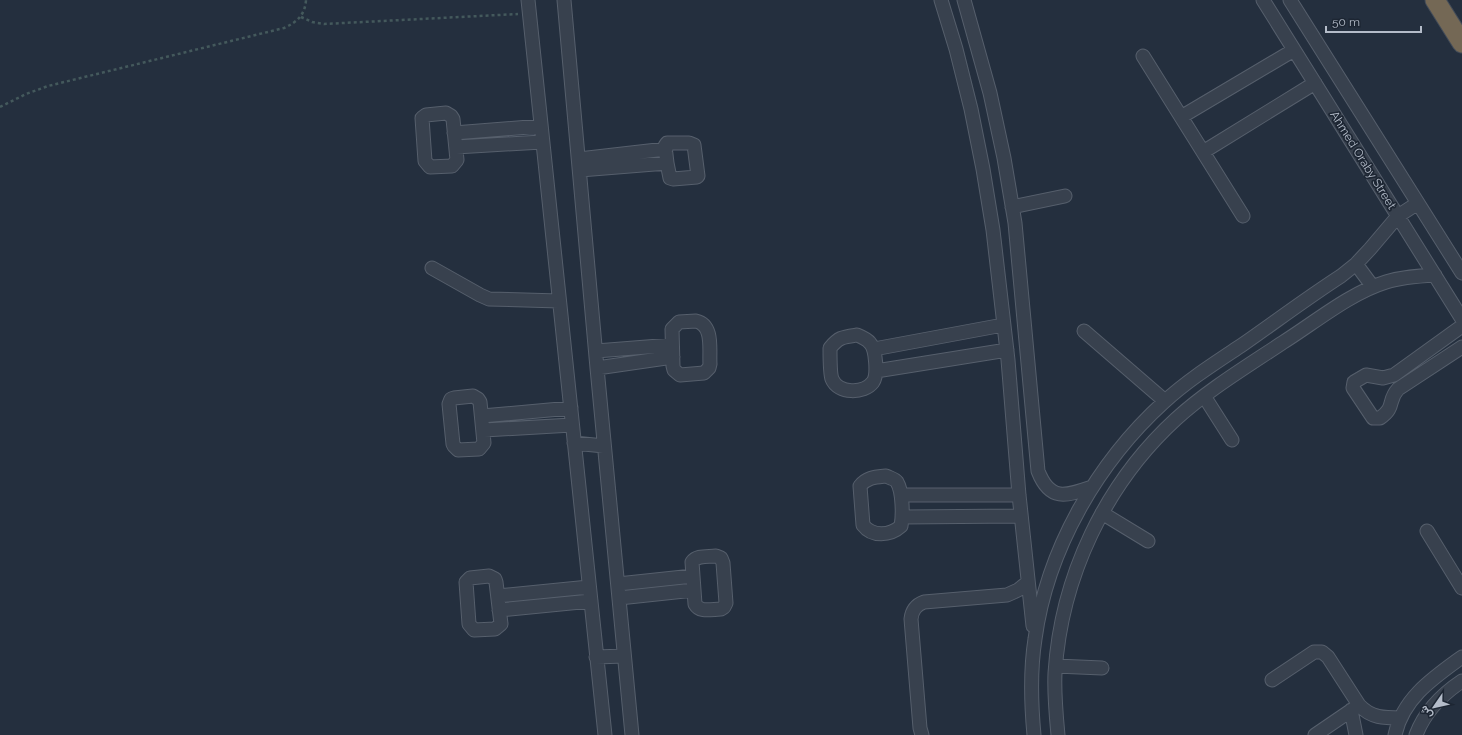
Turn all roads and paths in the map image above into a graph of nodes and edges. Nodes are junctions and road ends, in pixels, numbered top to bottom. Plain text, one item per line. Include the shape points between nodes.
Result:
1 (306, 0) edge
2 (528, 0) edge
3 (564, 0) edge
4 (941, 0) edge
5 (964, 0) edge
6 (1264, 0) edge
7 (1290, 0) edge
8 (1435, 0) edge
9 (516, 13) dead end
10 (301, 17) junction
11 (1462, 43) edge
12 (1294, 50) junction
13 (1143, 56) dead end
14 (1314, 83) junction
15 (0, 107) edge
16 (1181, 117) junction
17 (541, 126) junction
18 (454, 133) junction
19 (542, 142) junction
20 (456, 147) junction
21 (1383, 148) junction
22 (666, 149) junction
23 (1203, 152) junction
24 (1364, 161) junction
25 (667, 163) junction
26 (579, 164) junction
27 (1065, 196) dead end
28 (1418, 203) junction
29 (1012, 207) junction
30 (1243, 216) dead end
31 (1398, 216) junction
32 (1356, 264) junction
33 (432, 268) dead end
34 (1462, 273) edge
35 (1435, 275) junction
36 (1373, 287) junction
37 (1022, 289) junction
38 (1001, 293) junction
39 (559, 301) junction
40 (1462, 319) edge
41 (1003, 325) junction
42 (1462, 326) edge
43 (1084, 330) dead end
44 (1462, 347) edge
45 (874, 350) junction
46 (1007, 350) junction
47 (596, 351) junction
48 (597, 368) junction
49 (876, 371) junction
50 (1379, 378) junction
51 (1204, 396) junction
52 (1393, 398) junction
53 (1165, 401) junction
54 (570, 408) junction
55 (482, 416) junction
56 (572, 425) junction
57 (484, 430) junction
58 (1232, 440) dead end
59 (574, 443) junction
60 (604, 446) junction
61 (1092, 487) junction
62 (901, 495) junction
63 (1019, 495) junction
64 (1102, 513) junction
65 (1021, 516) junction
66 (903, 518) junction
67 (1427, 531) dead end
68 (1148, 542) dead end
69 (693, 576) junction
70 (1028, 582) junction
71 (618, 584) junction
72 (589, 587) junction
73 (1462, 588) edge
74 (694, 590) junction
75 (498, 596) junction
76 (619, 598) junction
77 (591, 601) junction
78 (499, 610) junction
79 (1035, 638) junction
80 (624, 656) junction
81 (596, 657) junction
82 (1462, 657) edge
83 (1056, 666) junction
84 (1102, 668) dead end
85 (1272, 680) dead end
86 (1462, 681) edge
87 (1355, 708) junction
88 (1401, 718) junction
89 (605, 735) edge
90 (632, 735) edge
91 (922, 735) edge
92 (1034, 735) edge
93 (1058, 735) edge
94 (1315, 735) edge
95 (1356, 735) edge
96 (1395, 735) edge
97 (1416, 735) edge

1 - 10 path
2 - 17 street
3 - 26 street
4 - 38 street via 956,49 984,169
5 - 29 street via 990,93
6 - 12 street, Ahmed Oraby Street
7 - 21 street
8 - 11 highway
9 - 10 path via 324,24
10 - 15 path via 284,28 48,86
12 - 14 street, Ahmed Oraby Street
12 - 16 street
13 - 16 street
14 - 23 street
14 - 24 street, Ahmed Oraby Street
16 - 23 street
17 - 18 street
17 - 19 street
18 - 20 street
18 - 20 street via 453,119 449,114 426,115 422,118 425,161 428,166 454,164 457,160
19 - 20 street
19 - 39 street
21 - 24 street
21 - 28 street
22 - 25 street
22 - 25 street via 668,143 694,145 698,176 673,179 669,176
22 - 26 street
23 - 30 street
24 - 31 street, Ahmed Oraby Street
25 - 26 street
26 - 47 street
27 - 29 street
28 - 31 street
28 - 34 street
29 - 37 street
31 - 32 street
31 - 35 street, Ahmed Oraby Street
32 - 36 street
32 - 53 street via 1200,373
33 - 39 street via 489,299
35 - 36 street via 1401,278
35 - 40 street, Ahmed Oraby Street
36 - 51 street via 1355,295
37 - 38 street
37 - 61 street via 1038,471 1046,486 1061,495
38 - 41 street
39 - 54 street
41 - 45 street
41 - 46 street
42 - 50 street via 1394,375
43 - 53 street
44 - 52 street via 1400,387
45 - 49 street
45 - 49 street via 871,344 857,335 842,337 836,341 830,348 832,379 837,386 844,389 862,389 873,381
46 - 49 street
46 - 63 street
47 - 48 street
47 - 48 street via 672,351
48 - 60 street
50 - 52 street
50 - 52 street via 1363,376 1354,382 1353,388 1375,419 1388,412
51 - 58 street
51 - 64 street via 1176,418 1142,453
53 - 61 street via 1118,450
54 - 55 street
54 - 56 street
55 - 57 street
55 - 57 street via 480,402 476,397 454,398 450,401 453,444 456,449 482,447
56 - 57 street
56 - 59 street
59 - 60 street
59 - 72 street
60 - 71 street
61 - 79 street via 1052,570
62 - 63 street
62 - 66 street
62 - 66 street via 897,482 886,476 869,478 860,486 863,525 866,530 877,534 892,532 901,526
63 - 65 street
64 - 68 street
64 - 83 street via 1071,586 1060,629
65 - 66 street
65 - 70 street
67 - 73 street
69 - 71 street
69 - 74 street
69 - 74 street via 692,562 697,557 720,558 723,563 725,605 721,608 699,609 695,604
70 - 79 street
70 - 91 street via 1007,595 924,602 913,610 911,619
71 - 76 street
72 - 75 street
72 - 77 street
74 - 76 street
75 - 78 street
75 - 78 street via 496,582 492,577 470,578 466,582 471,629 477,631 498,628 501,624
76 - 80 street
77 - 78 street
77 - 81 street
79 - 92 street via 1031,685
80 - 81 street
80 - 90 street
81 - 89 street
82 - 88 street via 1429,681 1408,704
83 - 84 street
83 - 93 street
85 - 87 street via 1314,652 1322,652 1328,656
86 - 97 street via 1433,705
87 - 88 street via 1383,718
87 - 94 street
87 - 95 street
88 - 96 street

